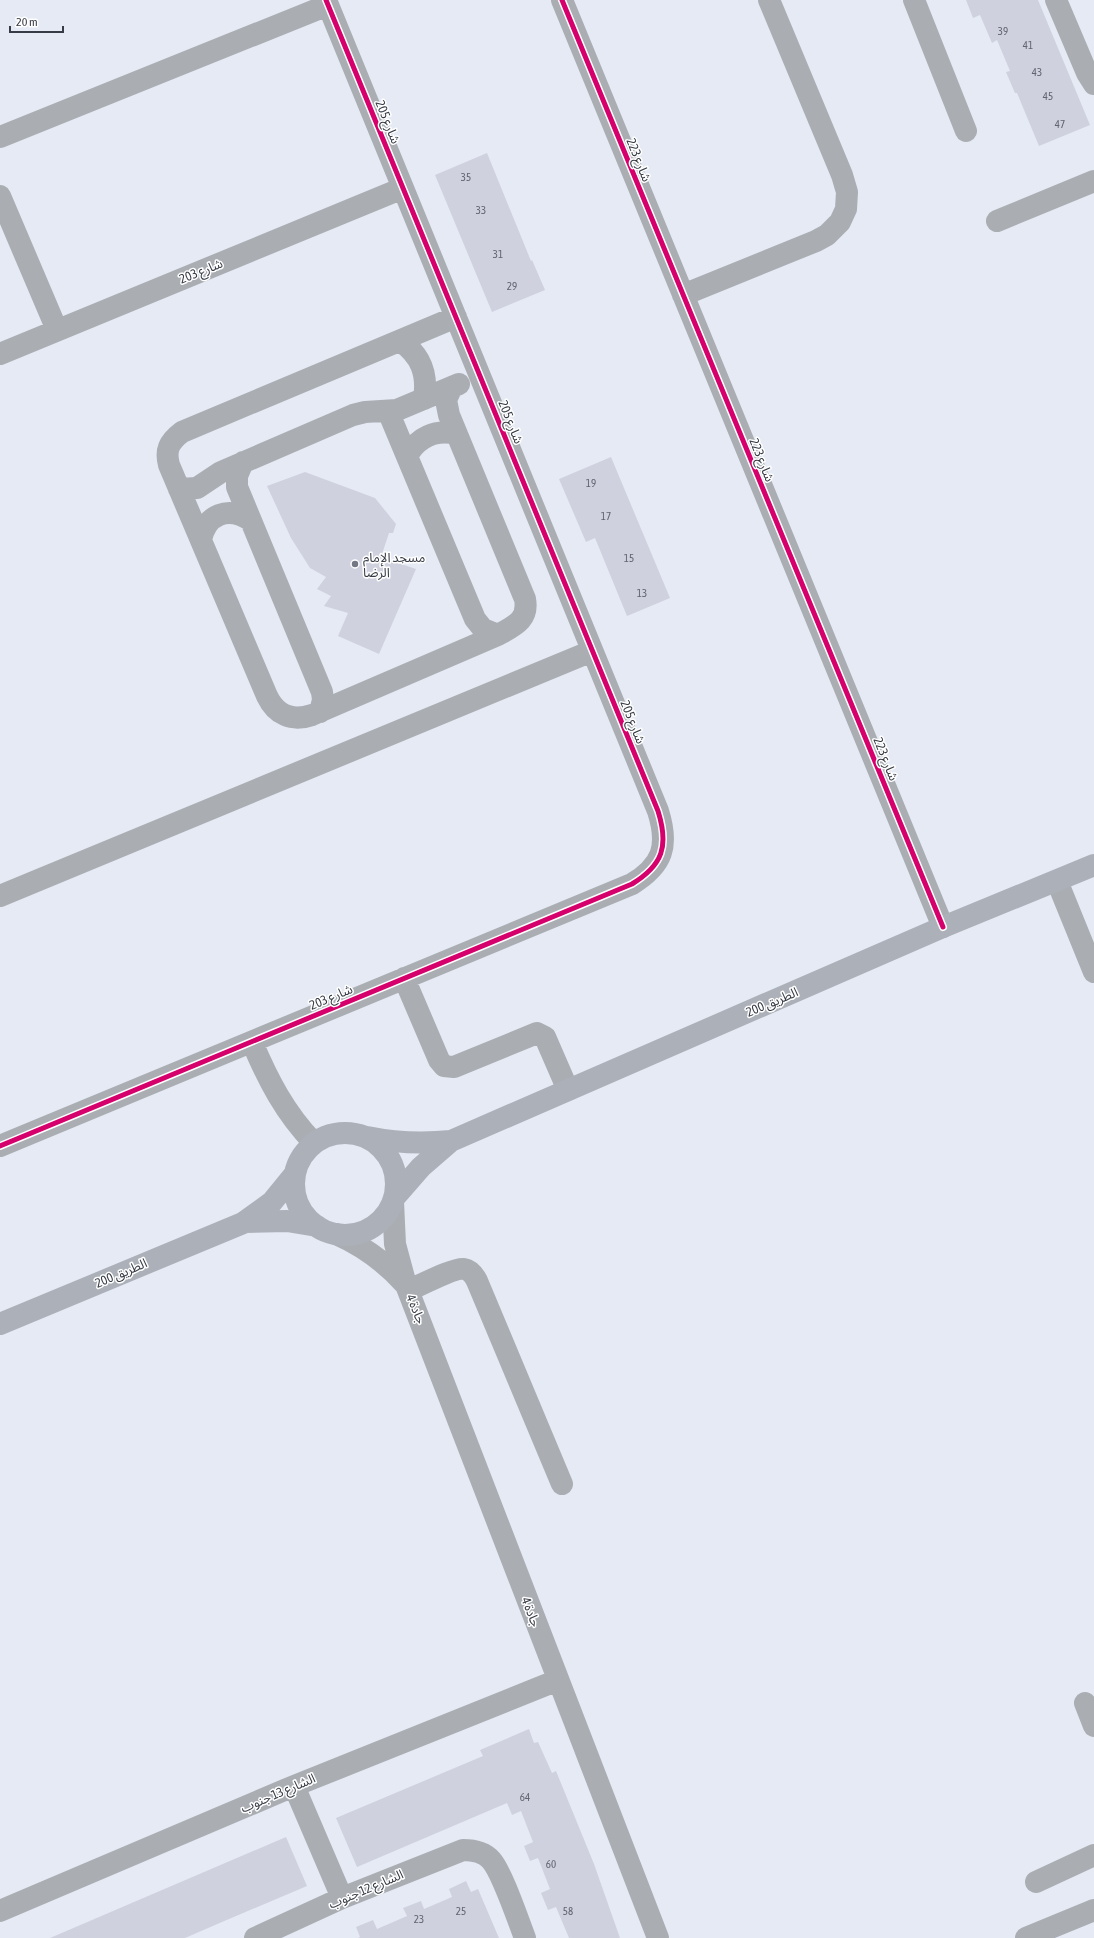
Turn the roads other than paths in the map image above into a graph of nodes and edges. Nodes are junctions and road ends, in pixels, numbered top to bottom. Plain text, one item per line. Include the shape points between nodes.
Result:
1 (562, 0) edge
2 (769, 0) edge
3 (914, 0) edge
4 (1056, 0) edge
5 (327, 3) edge
6 (1094, 84) edge
7 (966, 131) dead end
8 (0, 137) edge
9 (1094, 182) edge
10 (403, 188) junction
11 (0, 196) edge
12 (997, 220) dead end
13 (683, 295) junction
14 (456, 317) junction
15 (57, 330) junction
16 (400, 341) junction
17 (0, 354) edge
18 (480, 376) junction
19 (452, 387) junction
20 (424, 399) junction
21 (388, 411) junction
22 (457, 434) junction
23 (407, 456) junction
24 (243, 462) junction
25 (179, 490) junction
26 (250, 520) junction
27 (201, 540) junction
28 (498, 634) junction
29 (592, 651) junction
30 (320, 712) junction
31 (661, 855) joint
32 (1094, 865) edge
33 (1057, 881) junction
34 (0, 896) edge
35 (943, 927) junction
36 (1094, 972) edge
37 (404, 978) junction
38 (252, 1042) junction
39 (568, 1090) junction
40 (362, 1136) junction
41 (451, 1141) junction
42 (314, 1143) junction
43 (0, 1146) edge
44 (294, 1175) junction
45 (393, 1200) junction
46 (243, 1223) junction
47 (327, 1230) junction
48 (407, 1288) junction
49 (0, 1324) edge
50 (562, 1484) dead end
51 (558, 1680) junction
52 (1085, 1703) dead end
53 (1094, 1726) edge
54 (294, 1786) junction
55 (1094, 1855) edge
56 (1036, 1882) dead end
57 (342, 1898) junction
58 (1094, 1910) edge
59 (0, 1911) edge
60 (255, 1938) edge
61 (525, 1938) edge
62 (658, 1938) edge
63 (1026, 1938) edge

1 - 13 street, شارع 223
2 - 13 street via 842,174 847,192 846,208 840,222 821,239
3 - 7 street
4 - 6 street via 1086,73
5 - 8 street
5 - 10 street, شارع 205
9 - 12 street
10 - 14 street, شارع 205
10 - 15 street, شارع 203
11 - 15 street
13 - 35 street, شارع 223
14 - 16 street
14 - 18 street, شارع 205
15 - 17 street, شارع 203
16 - 20 street via 417,356 422,366 426,377
16 - 25 street via 182,432 170,443 167,456
18 - 19 street
18 - 29 street, شارع 205
19 - 20 street
19 - 22 street via 446,400 446,408
20 - 21 street
21 - 23 street
21 - 24 street via 353,415
22 - 23 street via 447,432 428,435 419,440
22 - 28 street via 525,599 526,611 521,621
23 - 28 street via 475,619 483,629
24 - 25 street via 221,472 197,488
24 - 26 street via 237,476 237,486
25 - 27 street
26 - 27 street via 236,513 219,515 206,525
26 - 30 street via 322,692
27 - 30 street via 271,705 287,717 304,718
28 - 30 street
29 - 31 street, شارع 205 via 658,811 663,826 664,842
29 - 34 street
31 - 37 street, شارع 203 via 643,877 632,884
32 - 33 main road, الطريق 200
33 - 35 main road, الطريق 200
33 - 36 street
35 - 39 main road, الطريق 200
37 - 38 street, شارع 203
37 - 39 street via 439,1060 444,1066 454,1067 532,1034 541,1034 545,1037
38 - 42 street via 274,1091 287,1112
38 - 43 street, شارع 203
39 - 41 main road, الطريق 200
40 - 41 main road, الطريق 200 via 407,1144
40 - 42 main road via 337,1133 325,1136
40 - 45 main road via 375,1142 392,1164 396,1177
41 - 45 main road, الطريق 200 via 421,1167
42 - 44 main road via 301,1157
44 - 46 main road, الطريق 200 via 272,1202
44 - 47 main road via 296,1198 308,1219
45 - 47 main road via 380,1221 360,1233
45 - 48 street, جادة 4 via 395,1244
46 - 47 main road, الطريق 200 via 287,1221
46 - 49 main road, الطريق 200
47 - 48 street, جادة 4 via 375,1255 392,1269
48 - 50 street via 459,1268 472,1273
48 - 51 street, جادة 4
51 - 54 street, الشارع 13 جنوب
51 - 62 street, جادة 4
52 - 53 street
54 - 57 street
54 - 59 street, الشارع 13 جنوب
55 - 56 street
57 - 60 street, الشارع 12 جنوب
57 - 61 street, الشارع 12 جنوب via 455,1852 479,1851 496,1867
58 - 63 street

